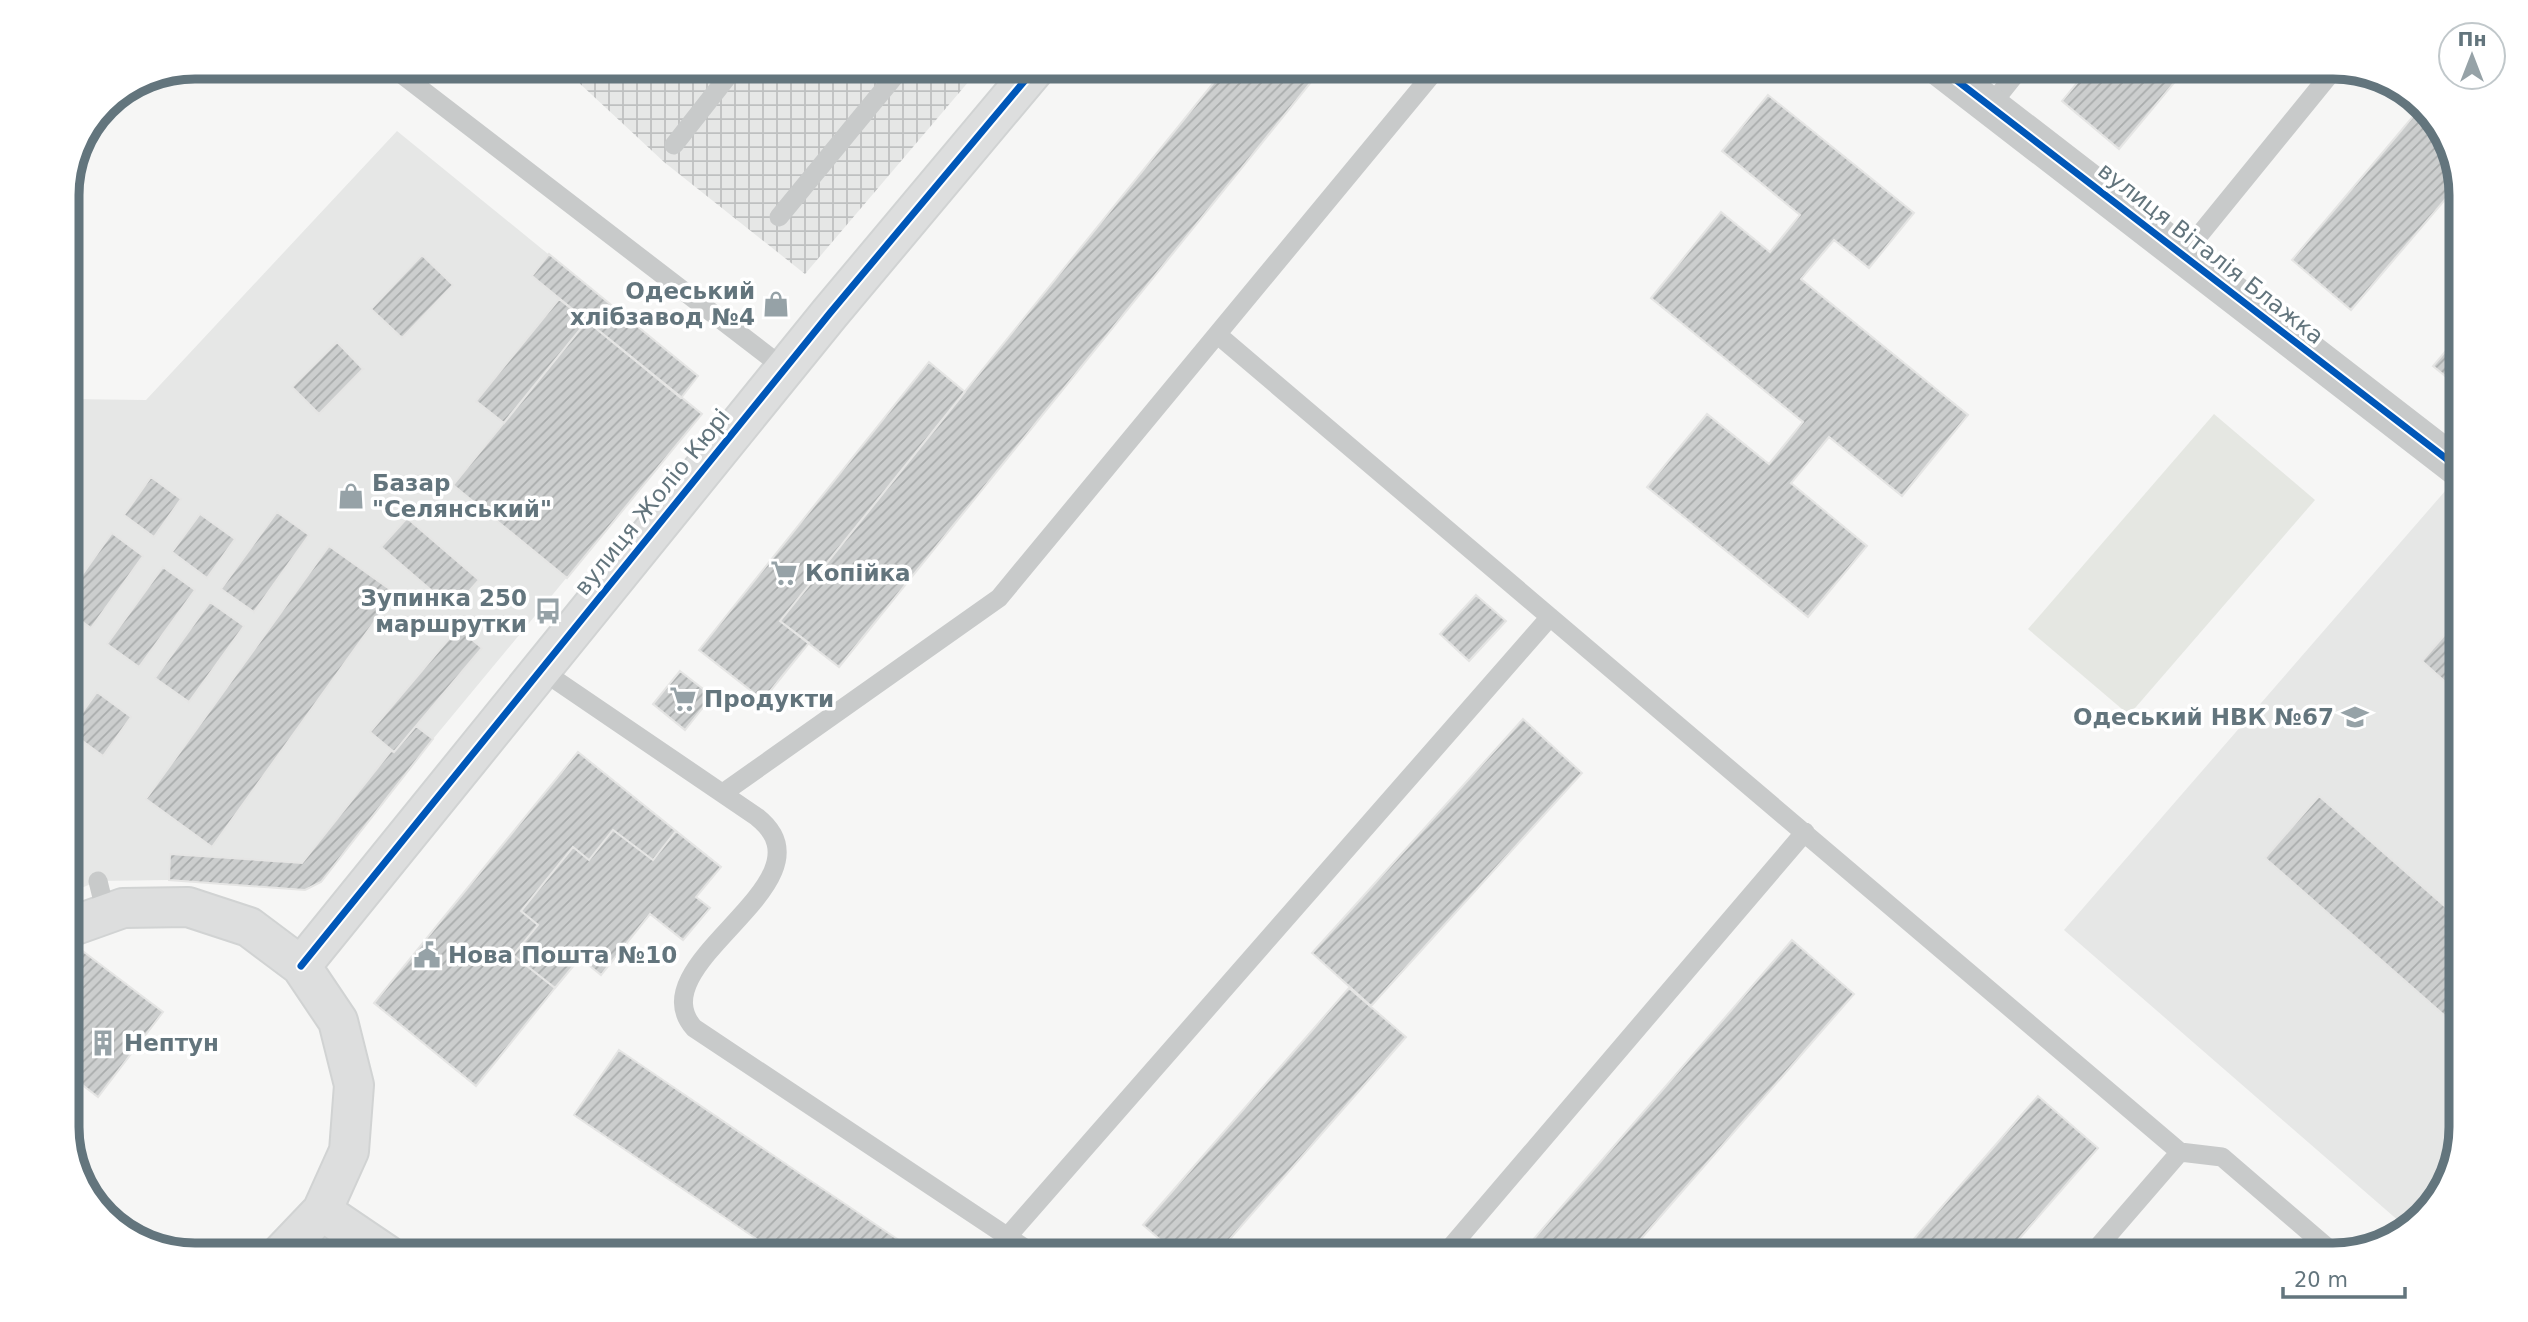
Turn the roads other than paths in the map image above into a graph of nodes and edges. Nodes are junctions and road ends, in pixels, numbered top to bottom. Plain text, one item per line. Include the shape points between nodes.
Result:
1 (408, 79) edge
2 (726, 79) edge
3 (892, 79) edge
4 (1026, 79) edge
5 (1428, 79) edge
6 (1955, 79) edge
7 (2012, 79) edge
8 (2326, 79) edge
9 (1990, 106) junction
10 (674, 145) dead end
11 (779, 217) dead end
12 (2183, 256) junction
13 (1218, 335) junction
14 (785, 369) junction
15 (2449, 461) edge
16 (1550, 617) junction
17 (541, 670) junction
18 (723, 793) junction
19 (1805, 832) junction
20 (79, 917) edge
21 (301, 967) junction
22 (2180, 1152) junction
23 (322, 1211) junction
24 (1007, 1237) junction
25 (291, 1243) edge
26 (369, 1243) edge
27 (1016, 1243) edge
28 (1454, 1243) edge
29 (2101, 1243) edge
30 (2322, 1243) edge

1 - 14 lane
2 - 10 lane
3 - 11 lane
4 - 14 street, вулиця Жоліо Кюрі
5 - 13 lane
6 - 9 street, вулиця Віталія Блажка
7 - 9 lane
8 - 12 lane
9 - 12 street, вулиця Віталія Блажка
12 - 15 street, вулиця Віталія Блажка
13 - 16 lane
13 - 18 lane via 999,598
14 - 17 street, вулиця Жоліо Кюрі
16 - 19 lane
16 - 24 lane
17 - 18 lane
17 - 21 street, вулиця Жоліо Кюрі
18 - 24 lane via 767,824 778,845 778,857 759,893 688,979 681,999 687,1020
19 - 22 lane
19 - 28 lane
20 - 21 street via 102,897 123,908 188,907 249,928
21 - 23 street via 338,1021 355,1085 349,1150
22 - 29 lane
22 - 30 lane via 2222,1157
23 - 25 street
23 - 26 street
24 - 27 lane

